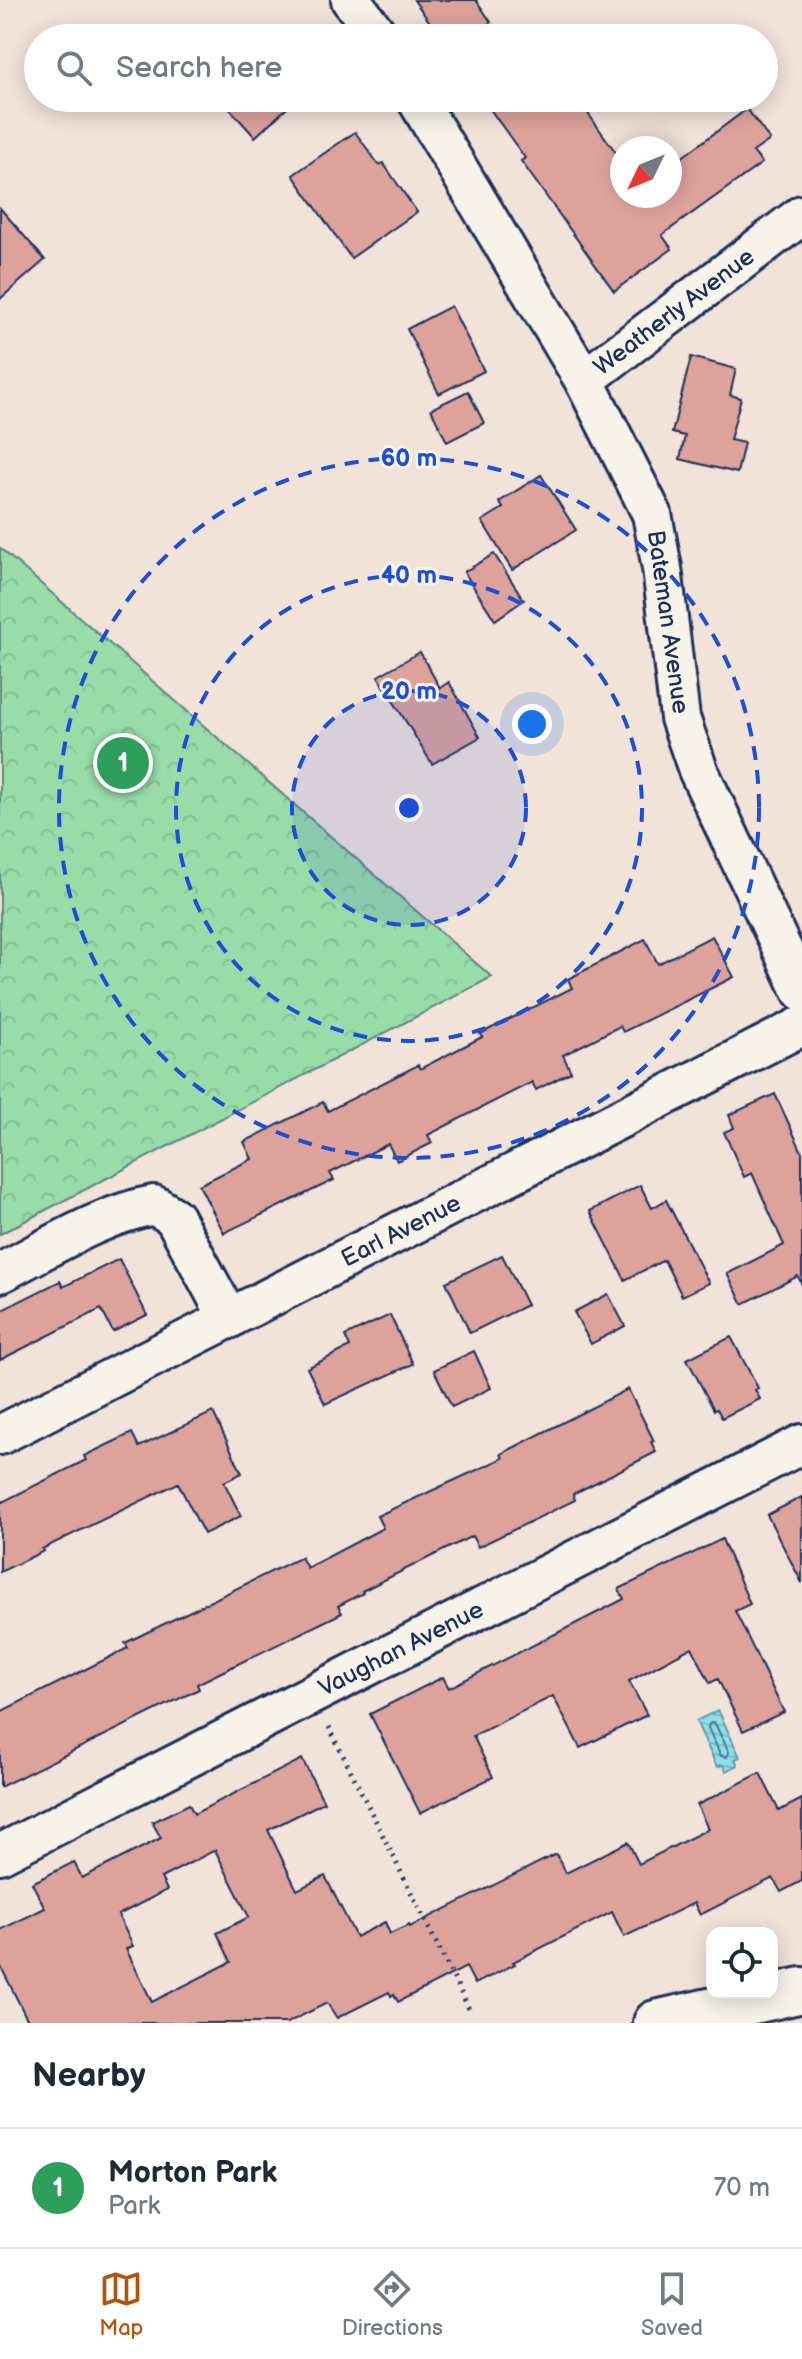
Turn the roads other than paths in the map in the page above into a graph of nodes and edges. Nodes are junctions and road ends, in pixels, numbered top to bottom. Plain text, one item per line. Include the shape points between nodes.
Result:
1 (351, 0) edge
2 (369, 24) edge
3 (424, 112) edge
4 (802, 215) edge
5 (584, 380) junction
6 (802, 991) edge
7 (802, 1026) edge
8 (0, 1273) edge
9 (229, 1319) junction
10 (0, 1435) edge
11 (802, 1444) edge
12 (0, 1854) edge
13 (802, 1990) edge
14 (656, 2023) edge

1 - 2 street
3 - 5 street, Bateman Avenue
4 - 5 street, Weatherly Avenue
5 - 6 street, Bateman Avenue via 652,514 680,718 698,770
7 - 9 street, Earl Avenue
8 - 9 street via 84,1230 154,1205 174,1217
9 - 10 street, Earl Avenue
11 - 12 street, Vaughan Avenue
13 - 14 main road

